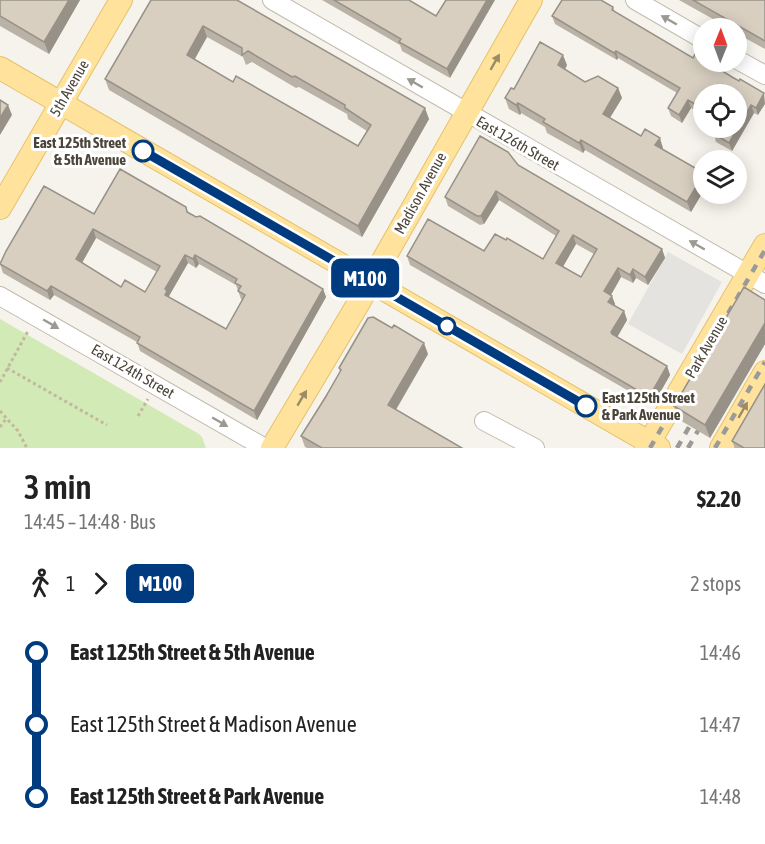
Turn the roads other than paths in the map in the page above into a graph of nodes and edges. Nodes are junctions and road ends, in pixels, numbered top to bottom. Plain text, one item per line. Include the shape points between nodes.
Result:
1 (120, 0) edge
2 (272, 0) edge
3 (531, 0) edge
4 (635, 0) edge
5 (693, 34) edge
6 (747, 65) edge
7 (0, 68) edge
8 (765, 75) edge
9 (60, 103) junction
10 (466, 113) junction
11 (0, 208) edge
12 (765, 245) edge
13 (756, 279) edge
14 (370, 281) junction
15 (0, 296) edge
16 (765, 372) edge
17 (484, 421) dead end
18 (651, 446) edge
19 (265, 448) edge
20 (272, 448) edge
21 (535, 448) edge
22 (721, 448) edge

1 - 9 main road, 5th Avenue
10 -> 2 street, East 126th Street
10 -> 3 main road, Madison Avenue
5 -> 4 street
6 - 8 street
7 - 9 main road
9 - 11 main road, 5th Avenue
9 - 14 main road
13 -> 10 street, East 126th Street
10 - 14 main road, Madison Avenue
12 - 13 main road, Park Avenue
13 - 18 main road, Park Avenue
14 - 18 main road
20 -> 14 main road, Madison Avenue
15 -> 19 street, East 124th Street
22 -> 16 main road
17 - 21 street

